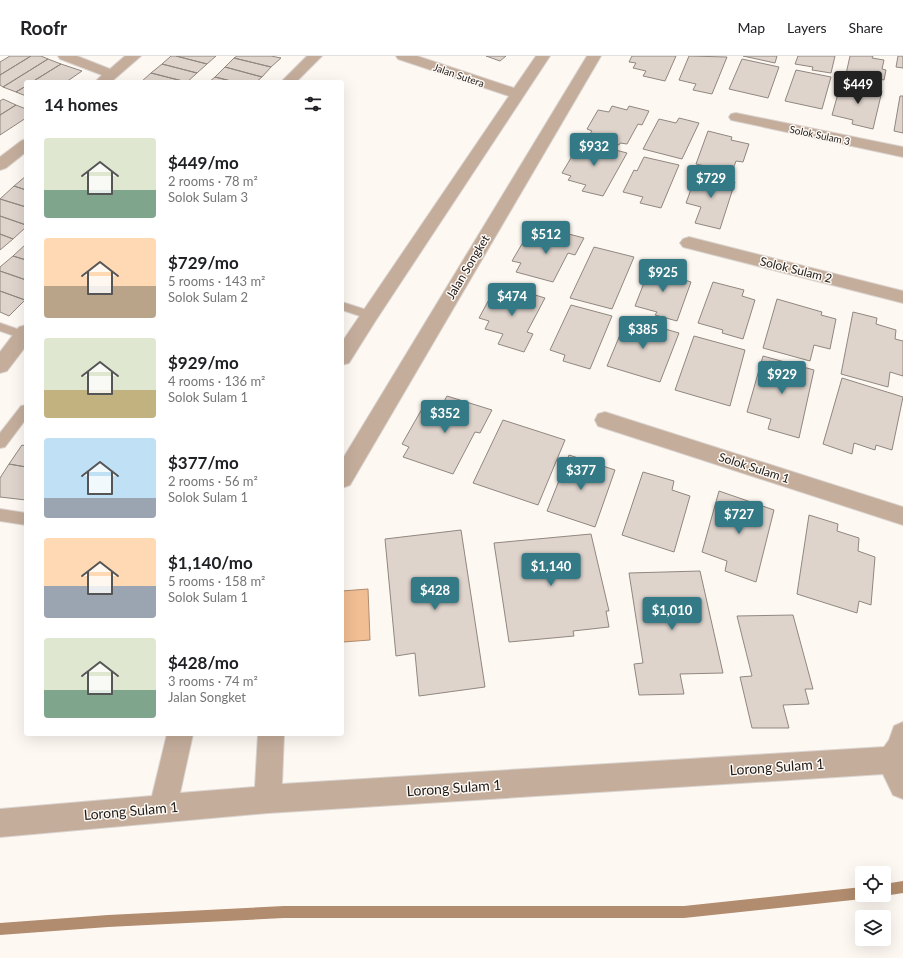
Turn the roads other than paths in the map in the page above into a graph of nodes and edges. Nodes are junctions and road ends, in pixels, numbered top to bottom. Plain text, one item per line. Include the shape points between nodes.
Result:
1 (65, 56) edge
2 (134, 56) edge
3 (315, 56) edge
4 (403, 56) edge
5 (543, 56) edge
6 (594, 56) edge
7 (107, 78) edge
8 (290, 80) edge
9 (516, 94) junction
10 (736, 117) dead end
11 (24, 146) edge
12 (903, 152) edge
13 (0, 165) edge
14 (689, 243) dead end
15 (903, 297) edge
16 (344, 307) edge
17 (369, 315) junction
18 (0, 327) edge
19 (24, 333) edge
20 (24, 334) edge
21 (344, 355) edge
22 (0, 366) edge
23 (24, 413) edge
24 (605, 420) dead end
25 (0, 443) edge
26 (344, 476) edge
27 (0, 515) edge
28 (903, 516) edge
29 (24, 519) edge
30 (180, 736) edge
31 (271, 736) edge
32 (898, 747) edge
33 (903, 785) edge
34 (268, 799) junction
35 (163, 808) junction
36 (0, 823) edge

1 - 7 street
2 - 7 street
3 - 8 street
4 - 9 street, Jalan Sutera
5 - 9 street
6 - 26 street, Jalan Songket
9 - 17 street
10 - 12 street, Solok Sulam 3
11 - 13 street
14 - 15 street, Solok Sulam 2
16 - 17 lane
17 - 21 street
18 - 19 lane
20 - 22 street
23 - 25 lane
24 - 28 street, Solok Sulam 1
27 - 29 lane
30 - 35 street
31 - 34 street
32 - 33 street
32 - 34 street, Lorong Sulam 1
34 - 35 street, Lorong Sulam 1
35 - 36 street, Lorong Sulam 1

